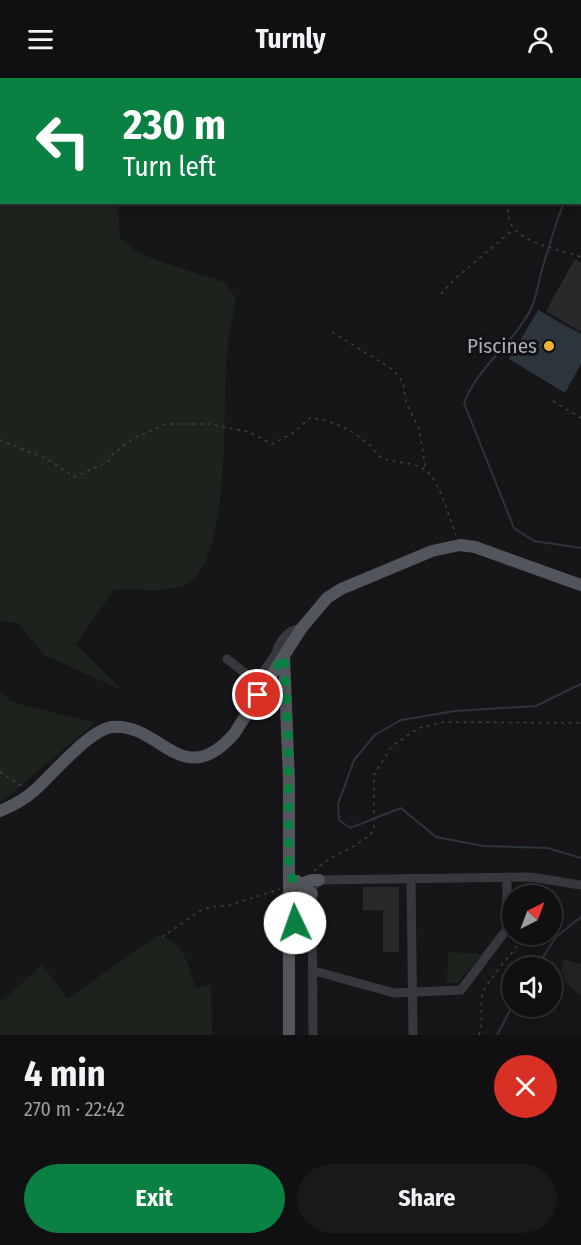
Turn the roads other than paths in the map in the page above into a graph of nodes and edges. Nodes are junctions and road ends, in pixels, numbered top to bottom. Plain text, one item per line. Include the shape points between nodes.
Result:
1 (581, 585) edge
2 (280, 658) junction
3 (227, 659) dead end
4 (0, 811) edge
5 (507, 877) junction
6 (411, 879) junction
7 (301, 884) junction
8 (581, 885) edge
9 (312, 894) joint
10 (318, 972) dead end
11 (413, 993) junction
12 (289, 1035) edge
13 (297, 1035) edge
14 (313, 1035) edge
15 (413, 1035) edge

1 - 2 main road via 482,549 460,545 432,550 341,589 324,601
2 - 3 street via 256,682
2 - 4 main road via 234,734 213,754 189,757 129,729 111,727 95,734 33,792
2 - 7 main road via 288,728 289,866
5 - 6 street
5 - 8 street
5 - 11 street via 507,929 461,990
6 - 7 street
6 - 11 street
7 - 9 main road
7 - 12 main road via 289,913
7 - 13 main road
9 - 14 street
10 - 11 street via 394,993
11 - 15 street

